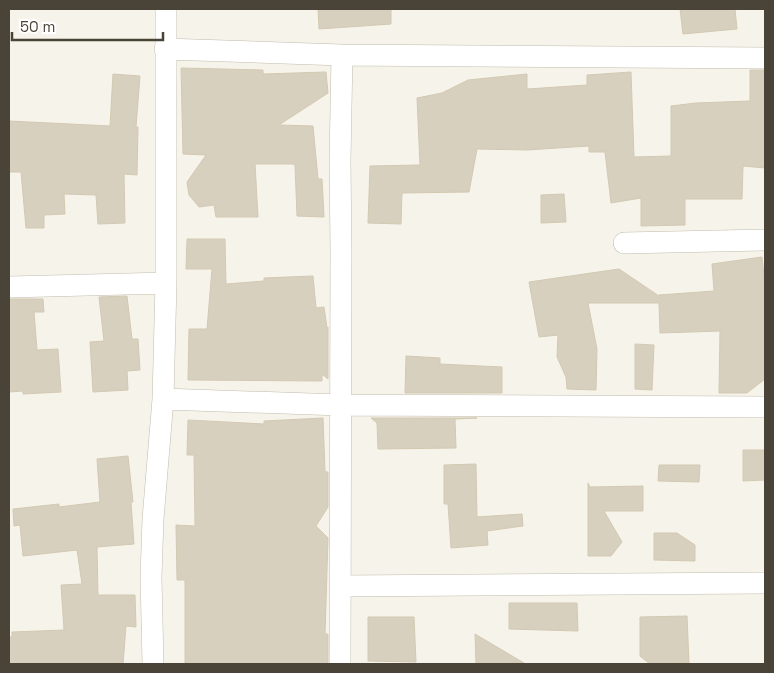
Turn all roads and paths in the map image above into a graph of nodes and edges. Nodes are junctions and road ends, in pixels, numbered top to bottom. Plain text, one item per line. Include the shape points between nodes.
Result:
1 (166, 9) edge
2 (166, 49) junction
3 (342, 55) junction
4 (765, 58) edge
5 (765, 240) edge
6 (624, 243) dead end
7 (166, 282) junction
8 (9, 287) edge
9 (163, 399) junction
10 (341, 405) junction
11 (765, 407) edge
12 (765, 583) edge
13 (341, 586) junction
14 (153, 664) edge
15 (340, 664) edge

1 - 2 street
2 - 3 street
2 - 7 street
3 - 4 street
3 - 10 street
5 - 6 street
7 - 8 street
7 - 9 street
9 - 10 street
9 - 14 street via 153,519
10 - 11 street
10 - 13 street
12 - 13 street
13 - 15 street

